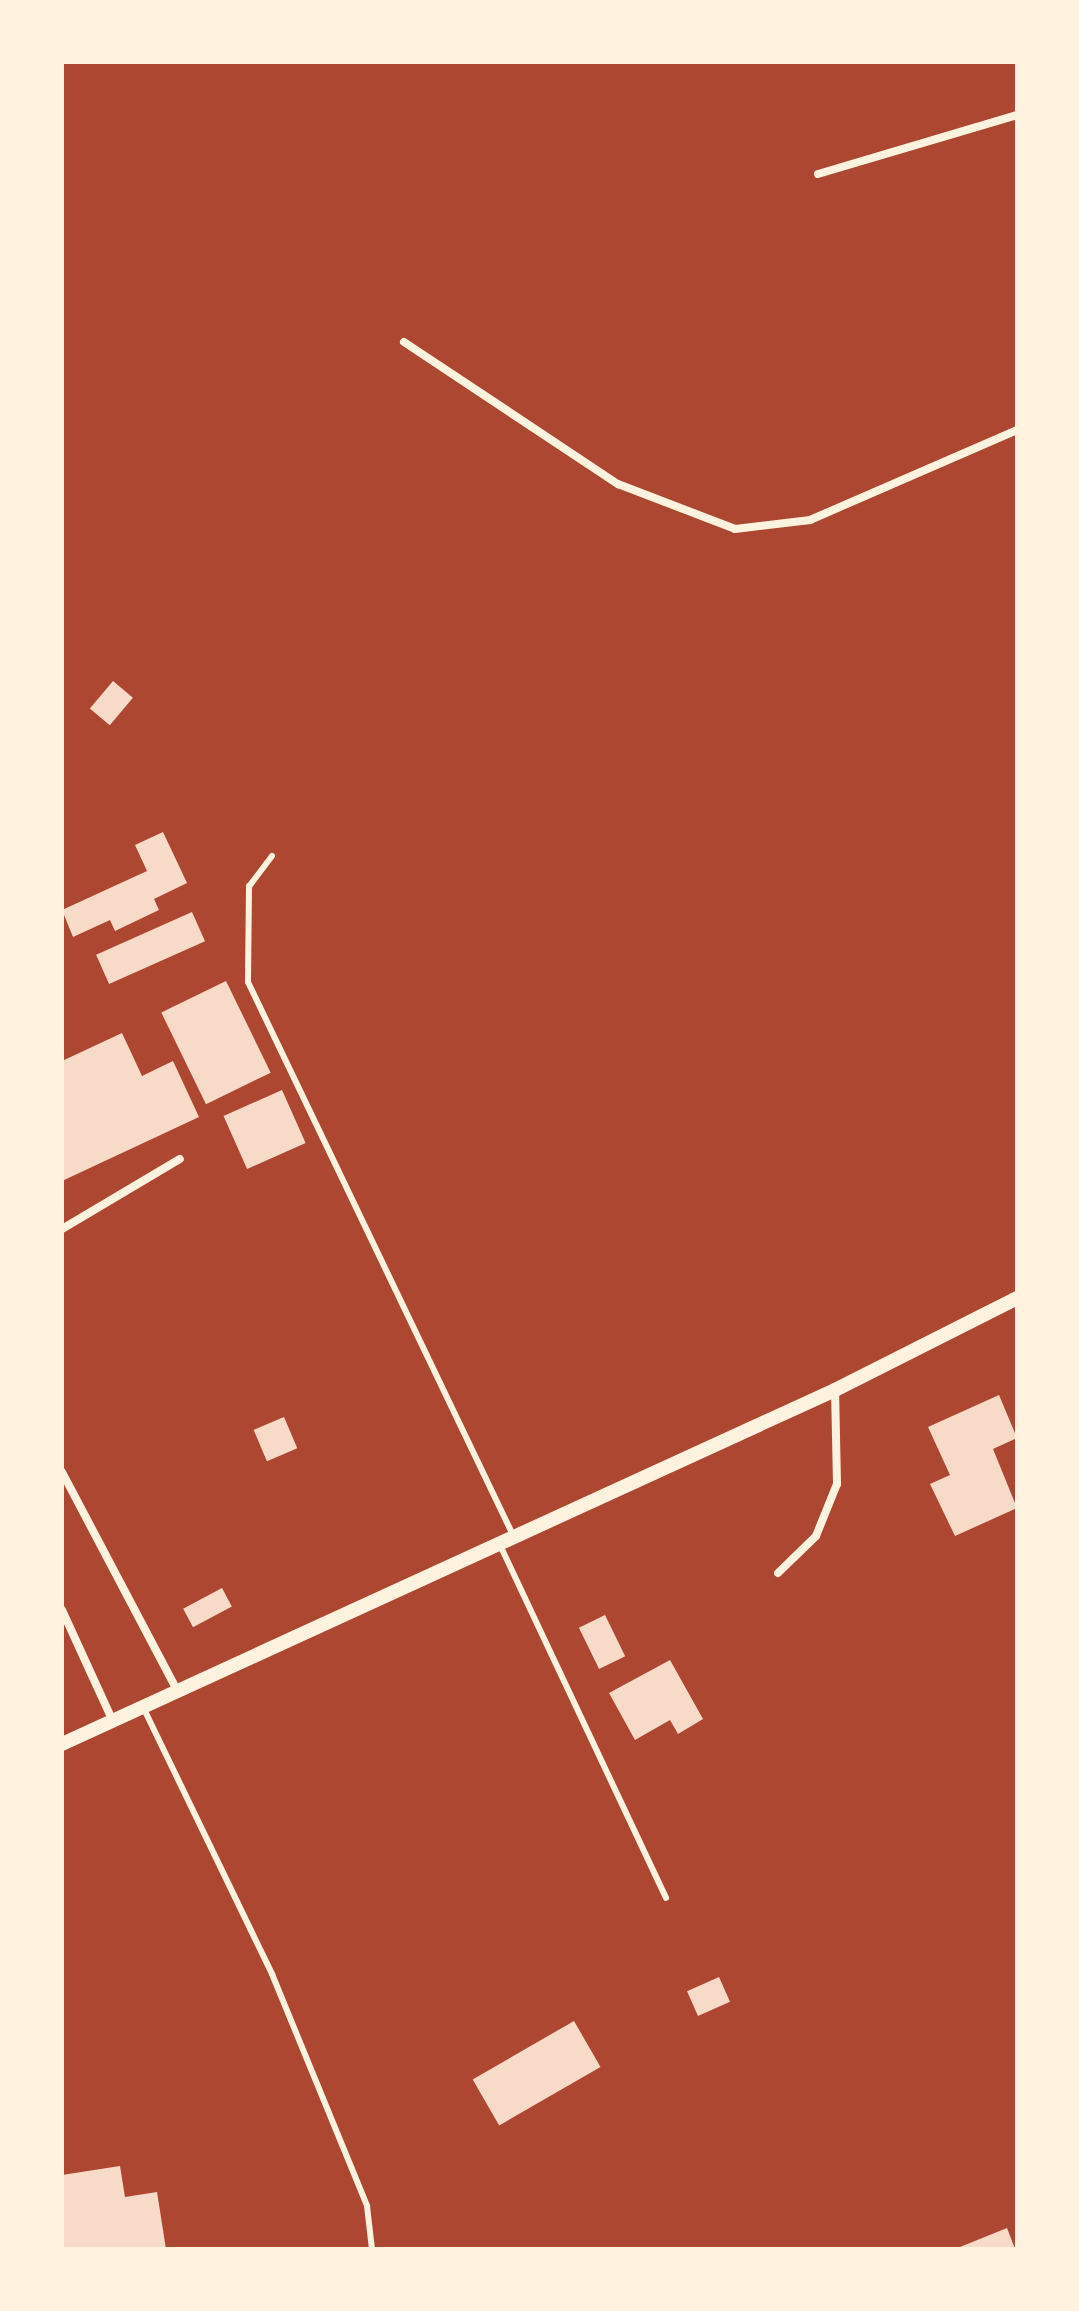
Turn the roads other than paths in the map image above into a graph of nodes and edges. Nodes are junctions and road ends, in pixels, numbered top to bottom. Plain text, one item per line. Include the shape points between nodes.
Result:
1 (1017, 115) edge
2 (818, 174) dead end
3 (404, 342) dead end
4 (1017, 430) edge
5 (272, 856) dead end
6 (180, 1159) dead end
7 (62, 1229) edge
8 (1017, 1298) edge
9 (835, 1390) junction
10 (62, 1472) edge
11 (513, 1535) junction
12 (498, 1542) junction
13 (778, 1573) dead end
14 (62, 1610) edge
15 (176, 1688) junction
16 (142, 1704) junction
17 (112, 1719) junction
18 (62, 1744) edge
19 (666, 1898) dead end
20 (372, 2249) edge

1 - 2 street
3 - 4 street via 618,484 735,529 810,520
5 - 11 lane via 249,886 248,982
6 - 7 street
8 - 9 street
9 - 11 street
9 - 13 street via 837,1484 816,1536
10 - 15 street
11 - 12 street
12 - 15 street
12 - 19 lane
14 - 17 street
15 - 16 street
16 - 17 street
16 - 20 lane via 272,1974 367,2206
17 - 18 street

